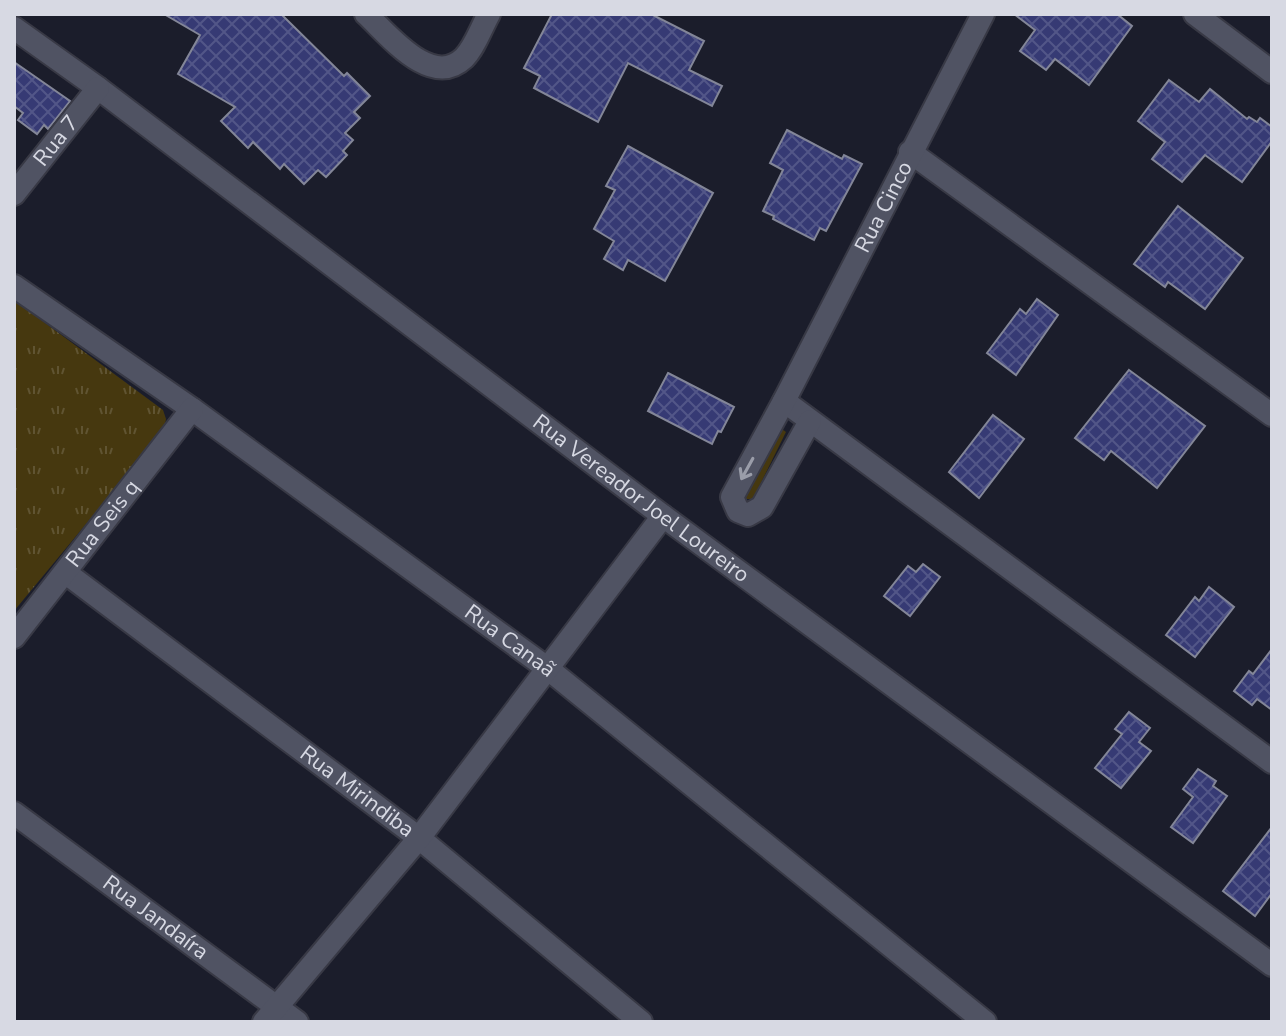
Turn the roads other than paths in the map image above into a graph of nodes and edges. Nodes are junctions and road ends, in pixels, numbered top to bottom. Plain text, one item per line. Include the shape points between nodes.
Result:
1 (366, 14) edge
2 (489, 14) edge
3 (983, 14) edge
4 (1195, 14) edge
5 (14, 28) edge
6 (1272, 72) edge
7 (98, 88) junction
8 (910, 152) junction
9 (14, 194) edge
10 (14, 286) edge
11 (784, 401) junction
12 (192, 409) junction
13 (1272, 415) edge
14 (810, 421) junction
15 (663, 516) junction
16 (66, 573) junction
17 (14, 637) edge
18 (547, 668) junction
19 (1272, 762) edge
20 (14, 813) edge
21 (419, 838) junction
22 (1272, 965) edge
23 (270, 1014) edge
24 (297, 1022) edge
25 (641, 1022) edge
26 (985, 1022) edge

1 - 2 street via 414,58 439,67 453,67 466,55
3 - 8 street, Rua Cinco
4 - 6 street
5 - 7 street, Rua Vereador Joel Loureiro
7 - 9 street, Rua 7
7 - 15 street, Rua Vereador Joel Loureiro
8 - 11 street, Rua Cinco
8 - 13 street
10 - 12 street, Rua Canaã
11 - 14 street
11 -> 14 street, Rua Cinco via 732,497 738,511 748,515 762,507
12 - 16 street, Rua Seis q
12 - 18 street, Rua Canaã
14 - 19 street
15 - 18 street
15 - 22 street, Rua Vereador Joel Loureiro
16 - 17 street, Rua Seis q
16 - 21 street, Rua Mirindiba
18 - 21 street
18 - 26 street, Rua Canaã
20 - 23 street, Rua Jandaíra
21 - 23 street
21 - 25 street, Rua Mirindiba
23 - 24 street, Rua Jandaíra

